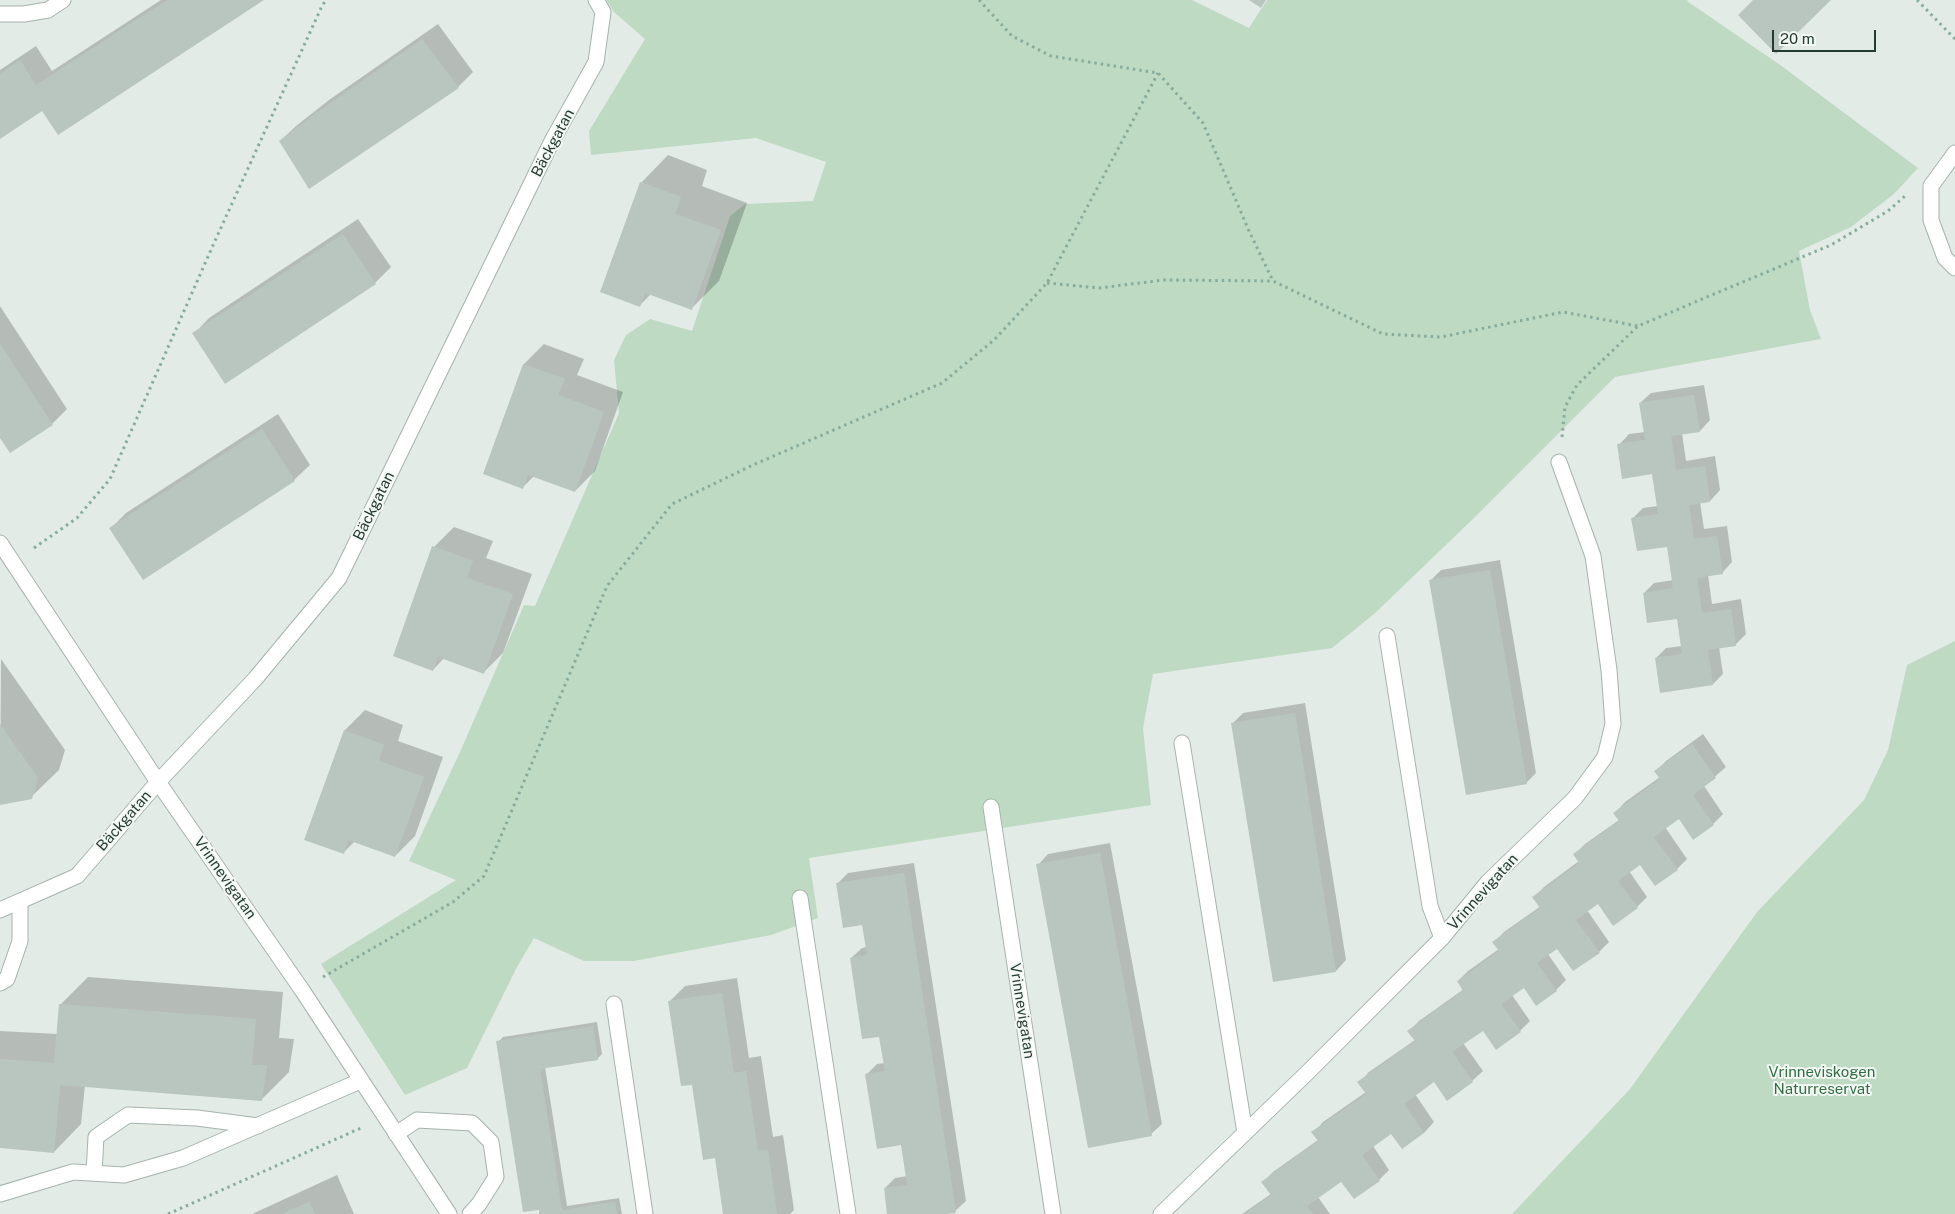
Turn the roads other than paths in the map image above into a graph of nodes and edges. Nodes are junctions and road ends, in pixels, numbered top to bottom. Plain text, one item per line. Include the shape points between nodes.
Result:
1 (63, 0) edge
2 (596, 0) edge
3 (0, 14) edge
4 (1955, 153) edge
5 (1955, 268) edge
6 (1559, 462) road end
7 (0, 543) edge
8 (1387, 636) dead end
9 (1182, 743) dead end
10 (158, 782) junction
11 (991, 808) dead end
12 (800, 898) dead end
13 (20, 902) junction
14 (0, 910) edge
15 (1442, 938) junction
16 (0, 983) edge
17 (614, 1004) dead end
18 (360, 1081) junction
19 (259, 1126) junction
20 (1245, 1133) junction
21 (396, 1134) junction
22 (94, 1173) junction
23 (0, 1194) edge
24 (449, 1214) edge
25 (470, 1214) edge
26 (644, 1214) edge
27 (848, 1214) edge
28 (1053, 1214) edge
29 (1161, 1214) edge

1 - 3 street via 48,10
2 - 10 street, Bäckgatan via 603,12 596,62 552,141 339,578 255,679
4 - 5 street via 1931,186 1931,220 1946,258
6 - 15 street, Vrinnevigatan via 1593,556 1613,724 1605,757 1575,798 1488,882
7 - 10 street, Vrinnevigatan
8 - 15 street via 1430,906
9 - 20 street
10 - 13 street, Bäckgatan via 77,876
10 - 18 street, Vrinnevigatan via 302,990
11 - 28 street, Vrinnevigatan
12 - 27 street
13 - 14 street, Bäckgatan
13 - 16 street via 20,941 7,979
15 - 20 street, Vrinnevigatan
17 - 26 street
18 - 19 street
18 - 21 street, Vrinnevigatan
19 - 22 street via 183,1158 124,1175
19 - 22 street via 197,1118 128,1115 96,1137
20 - 29 street, Vrinnevigatan
21 - 24 street, Vrinnevigatan
21 - 25 street via 417,1120 472,1123 491,1142 496,1177
22 - 23 street via 73,1172

